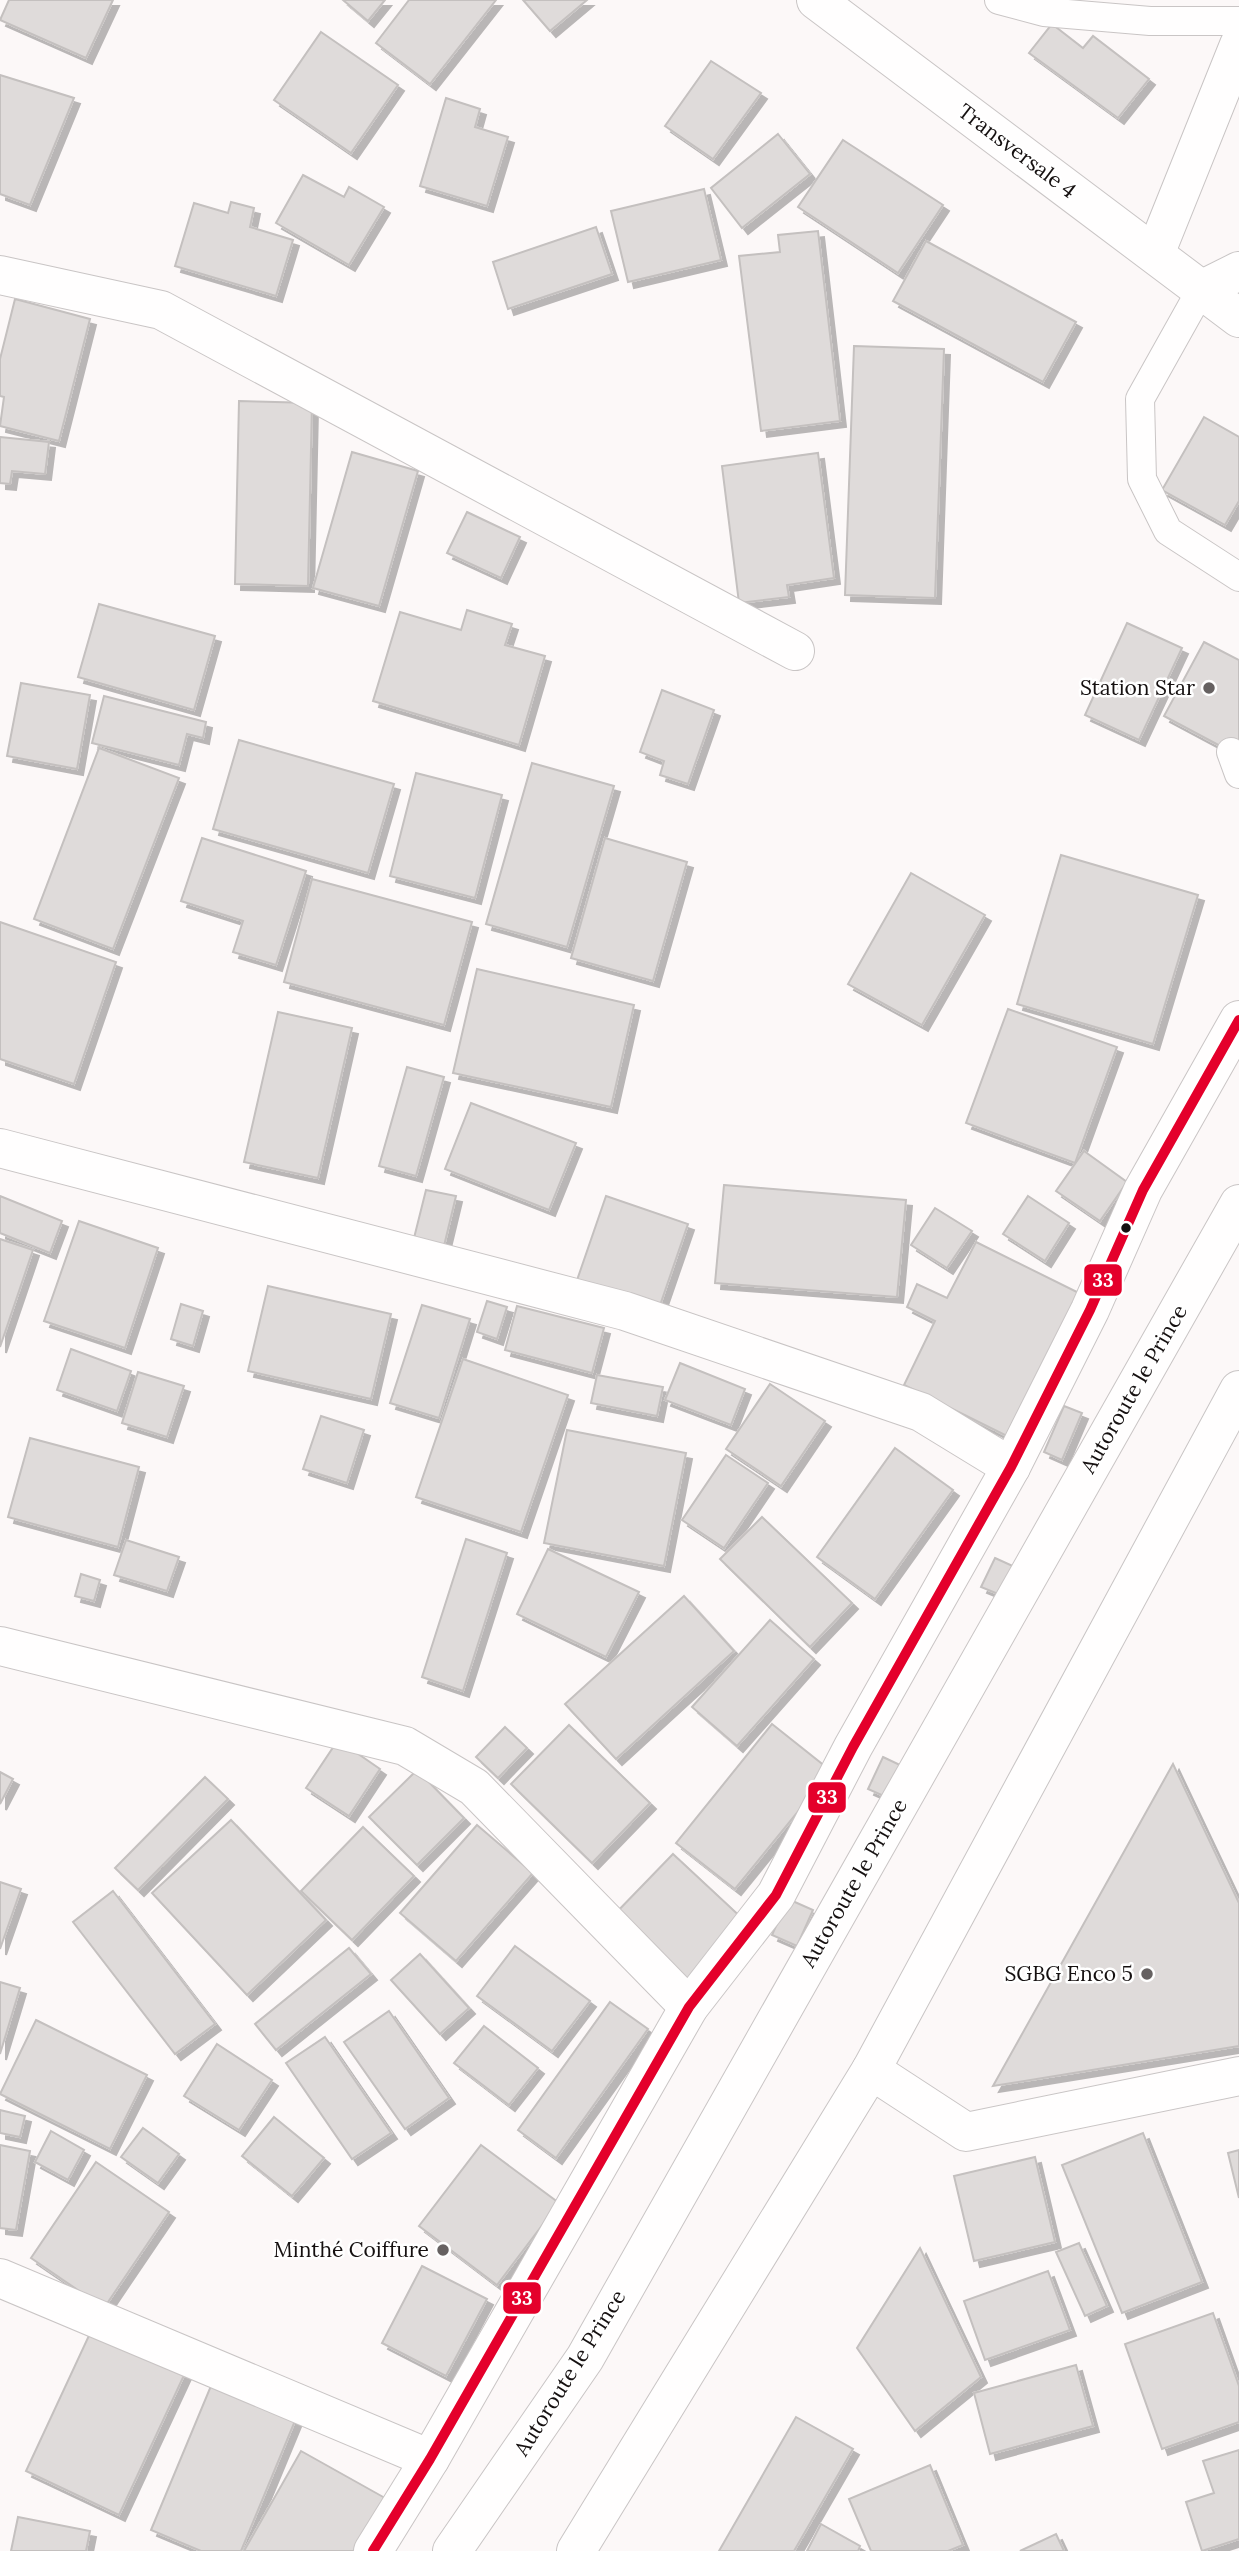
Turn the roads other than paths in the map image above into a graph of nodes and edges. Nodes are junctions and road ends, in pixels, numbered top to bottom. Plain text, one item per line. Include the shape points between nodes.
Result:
1 (816, 0) edge
2 (999, 0) edge
3 (1239, 22) edge
4 (1239, 45) edge
5 (1155, 254) junction
6 (0, 275) edge
7 (1227, 297) edge
8 (1239, 577) edge
9 (795, 651) dead end
10 (1239, 1020) edge
11 (0, 1148) edge
12 (1239, 1204) edge
13 (1239, 1390) edge
14 (1011, 1466) junction
15 (0, 1646) edge
16 (690, 2007) junction
17 (871, 2070) junction
18 (1239, 2076) edge
19 (0, 2278) edge
20 (430, 2459) junction
21 (373, 2551) edge
22 (452, 2551) edge
23 (576, 2551) edge

1 - 5 street, Transversale 4
2 - 3 lane via 1044,12 1150,21
4 - 5 street
5 - 7 street, Transversale 4
6 - 9 street via 161,310
7 - 8 lane via 1140,399 1142,479 1168,531
10 - 14 street via 1143,1190 1090,1310
11 - 14 street via 625,1311 921,1412
12 - 22 street, Autoroute le Prince via 585,2358
13 - 17 street
14 - 16 street via 853,1747 776,1895
15 - 16 street via 405,1746 474,1787
16 - 20 street
17 - 18 street via 966,2132
17 - 23 street
19 - 20 street
20 - 21 street

